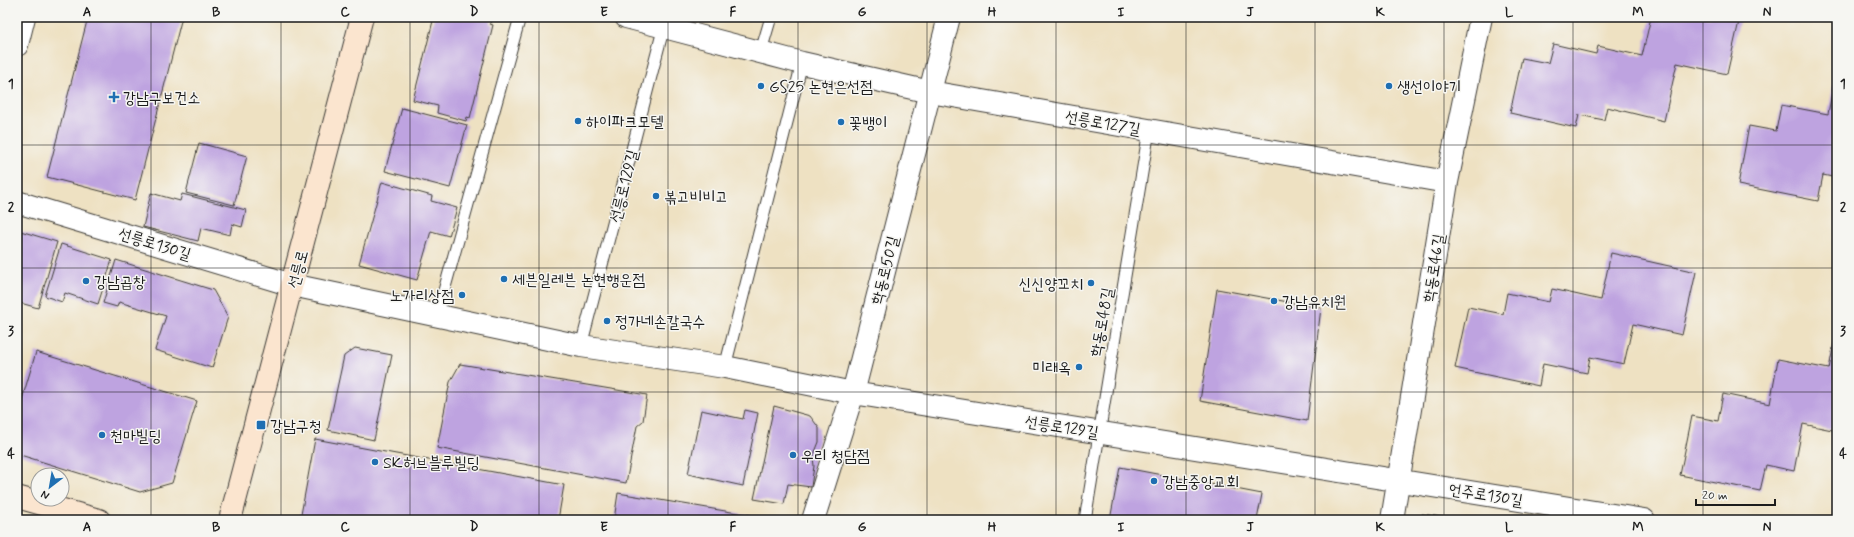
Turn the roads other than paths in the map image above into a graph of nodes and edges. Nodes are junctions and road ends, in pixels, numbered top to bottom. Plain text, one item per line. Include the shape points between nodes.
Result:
1 (24, 17) edge
2 (362, 17) edge
3 (520, 17) edge
4 (626, 17) edge
5 (771, 17) edge
6 (949, 17) edge
7 (1481, 17) edge
8 (664, 26) junction
9 (17, 44) edge
10 (761, 51) junction
11 (802, 63) junction
12 (930, 92) junction
13 (1149, 130) junction
14 (1447, 182) junction
15 (17, 202) edge
16 (292, 285) junction
17 (438, 316) junction
18 (581, 346) junction
19 (725, 368) junction
20 (853, 393) junction
21 (1098, 432) junction
22 (1399, 480) junction
23 (17, 497) edge
24 (99, 520) edge
25 (230, 520) edge
26 (813, 520) edge
27 (1085, 520) edge
28 (1392, 520) edge
29 (1644, 520) edge

1 - 9 street
2 - 16 main road, 선릉로
3 - 17 lane
4 - 8 street, 선릉로127길
5 - 10 lane
6 - 12 street, 학동로50길
7 - 14 street, 학동로46길
8 - 10 street, 선릉로127길
8 - 18 lane, 선릉로129길
10 - 11 street, 선릉로127길
11 - 12 street, 선릉로127길
11 - 19 lane
12 - 13 street, 선릉로127길
12 - 20 street, 학동로50길
13 - 14 street, 선릉로127길
13 - 21 lane, 학동로48길
14 - 22 street, 학동로46길
15 - 16 street, 선릉로130길
16 - 17 street, 선릉로129길
16 - 25 main road, 선릉로
17 - 18 street, 선릉로129길
18 - 19 street, 선릉로129길
19 - 20 street, 선릉로129길
20 - 21 street, 선릉로129길
20 - 26 street, 학동로50길
21 - 22 street, 선릉로129길
21 - 27 lane, 학동로48길
22 - 28 street, 학동로46길
22 - 29 street, 언주로130길
23 - 24 main road

